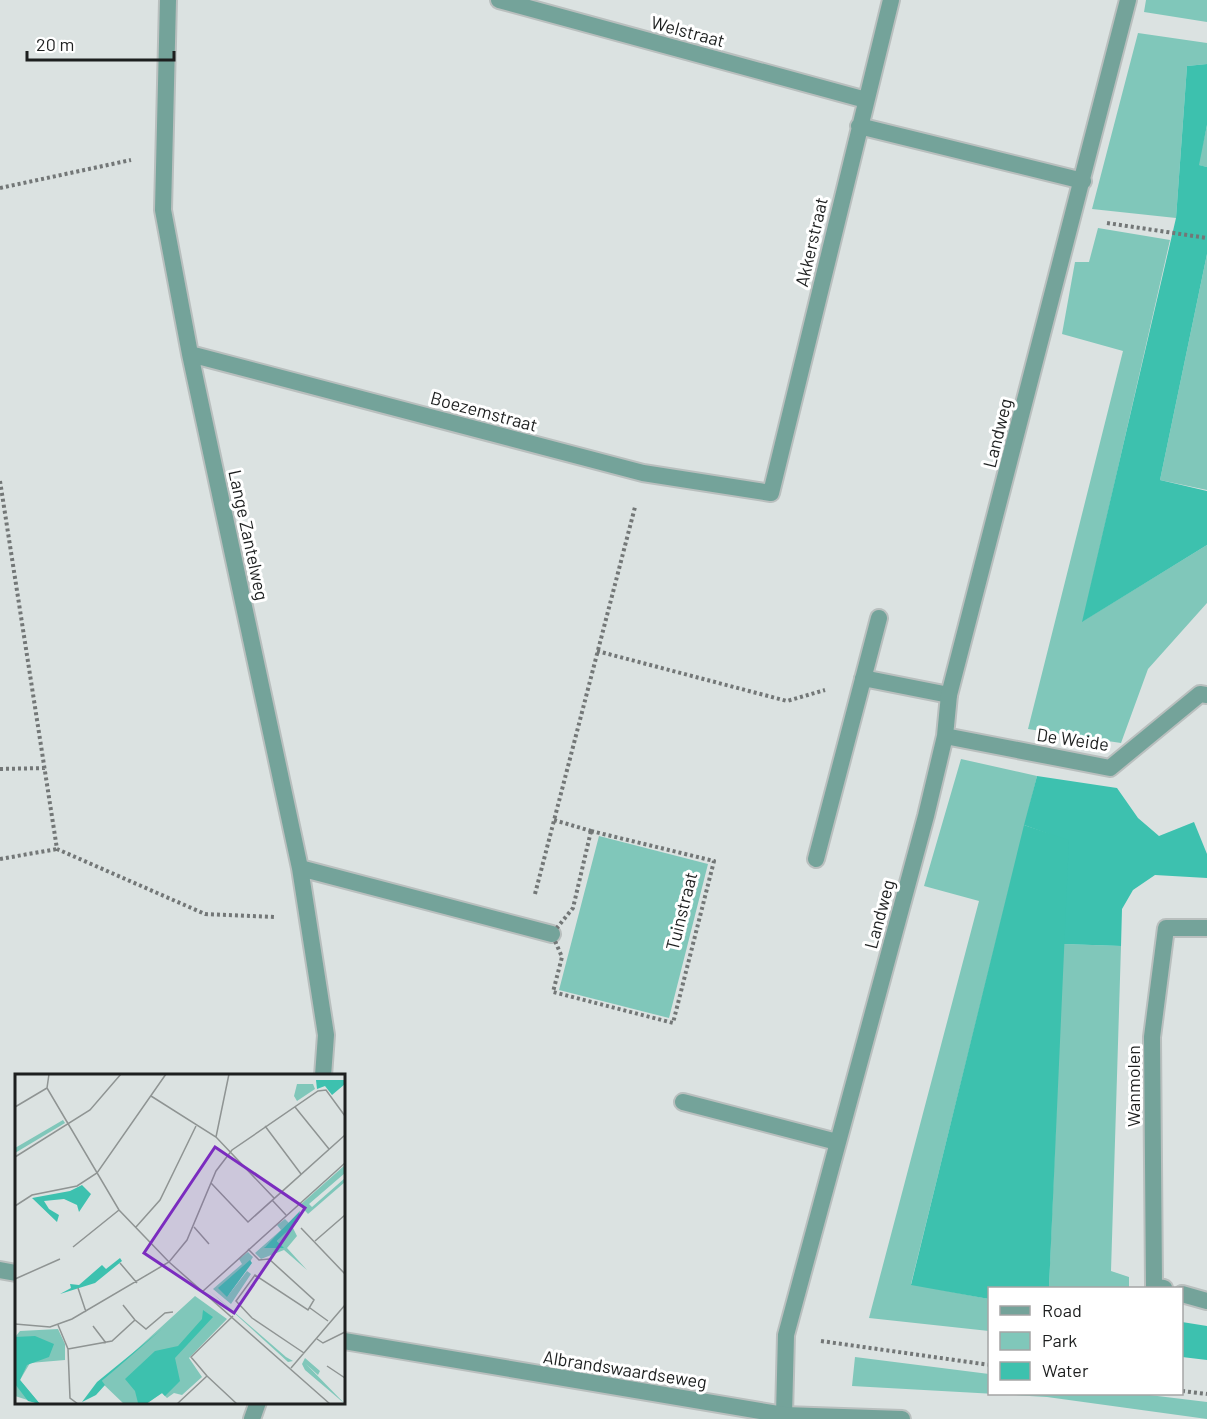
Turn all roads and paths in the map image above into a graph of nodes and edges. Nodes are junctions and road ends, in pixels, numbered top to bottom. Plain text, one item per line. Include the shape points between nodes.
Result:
1 (168, 0) edge
2 (499, 0) edge
3 (891, 0) edge
4 (1128, 0) edge
5 (866, 100) junction
6 (858, 126) junction
7 (164, 153) junction
8 (1083, 181) junction
9 (0, 188) edge
10 (1143, 228) dead end
11 (1207, 238) edge
12 (190, 354) junction
13 (643, 473) junction
14 (0, 481) edge
15 (771, 493) joint
16 (879, 618) dead end
17 (597, 651) junction
18 (863, 678) junction
19 (949, 695) junction
20 (1207, 695) edge
21 (945, 736) junction
22 (45, 768) junction
23 (0, 769) edge
24 (554, 820) junction
25 (591, 831) junction
26 (57, 849) junction
27 (0, 859) edge
28 (816, 859) dead end
29 (300, 868) junction
30 (308, 918) junction
31 (526, 927) junction
32 (1207, 928) edge
33 (552, 934) junction
34 (323, 1074) edge
35 (683, 1102) dead end
36 (837, 1142) junction
37 (0, 1270) edge
38 (15, 1273) edge
39 (1159, 1287) edge
40 (1183, 1294) edge
41 (1207, 1301) edge
42 (786, 1335) junction
43 (345, 1341) edge
44 (988, 1365) edge
45 (1183, 1391) edge
46 (1207, 1394) edge
47 (257, 1404) edge
48 (784, 1415) junction
49 (252, 1419) edge
50 (902, 1419) edge

1 - 7 street, Lange Zantelweg
2 - 5 street, Welstraat
3 - 5 street, Akkerstraat
4 - 8 street, Landweg
5 - 6 street, Akkerstraat
6 - 8 street
6 - 15 street, Akkerstraat
7 - 9 path
7 - 12 street, Lange Zantelweg via 163,210
8 - 19 street, Landweg
10 - 11 path
12 - 13 street, Boezemstraat
12 - 29 street, Lange Zantelweg
13 - 15 street, Boezemstraat
13 - 17 path
14 - 22 path
16 - 18 street
17 - 18 path via 787,701
17 - 24 path
18 - 19 street
18 - 28 street
19 - 21 street, Landweg
20 - 21 street, De Weide via 1200,694 1110,768
21 - 36 street, Landweg
22 - 23 path
22 - 26 path
24 - 25 path
24 - 31 path
25 - 33 path via 573,908
25 - 33 path, Tuinstraat via 714,861 674,1023 553,992 562,957
26 - 27 path
26 - 30 path via 205,915
29 - 30 street, Lange Zantelweg
29 - 31 street
30 - 34 street, Lange Zantelweg via 326,1035
31 - 33 street
32 - 39 street, Wanmolen via 1166,928 1152,1036
35 - 36 street
36 - 42 street, Landweg
37 - 38 street
40 - 41 street
42 - 44 path
42 - 48 street, Landweg
43 - 48 street, Albrandswaardseweg
45 - 46 path
47 - 49 street
48 - 50 street, Albrandswaardseweg

